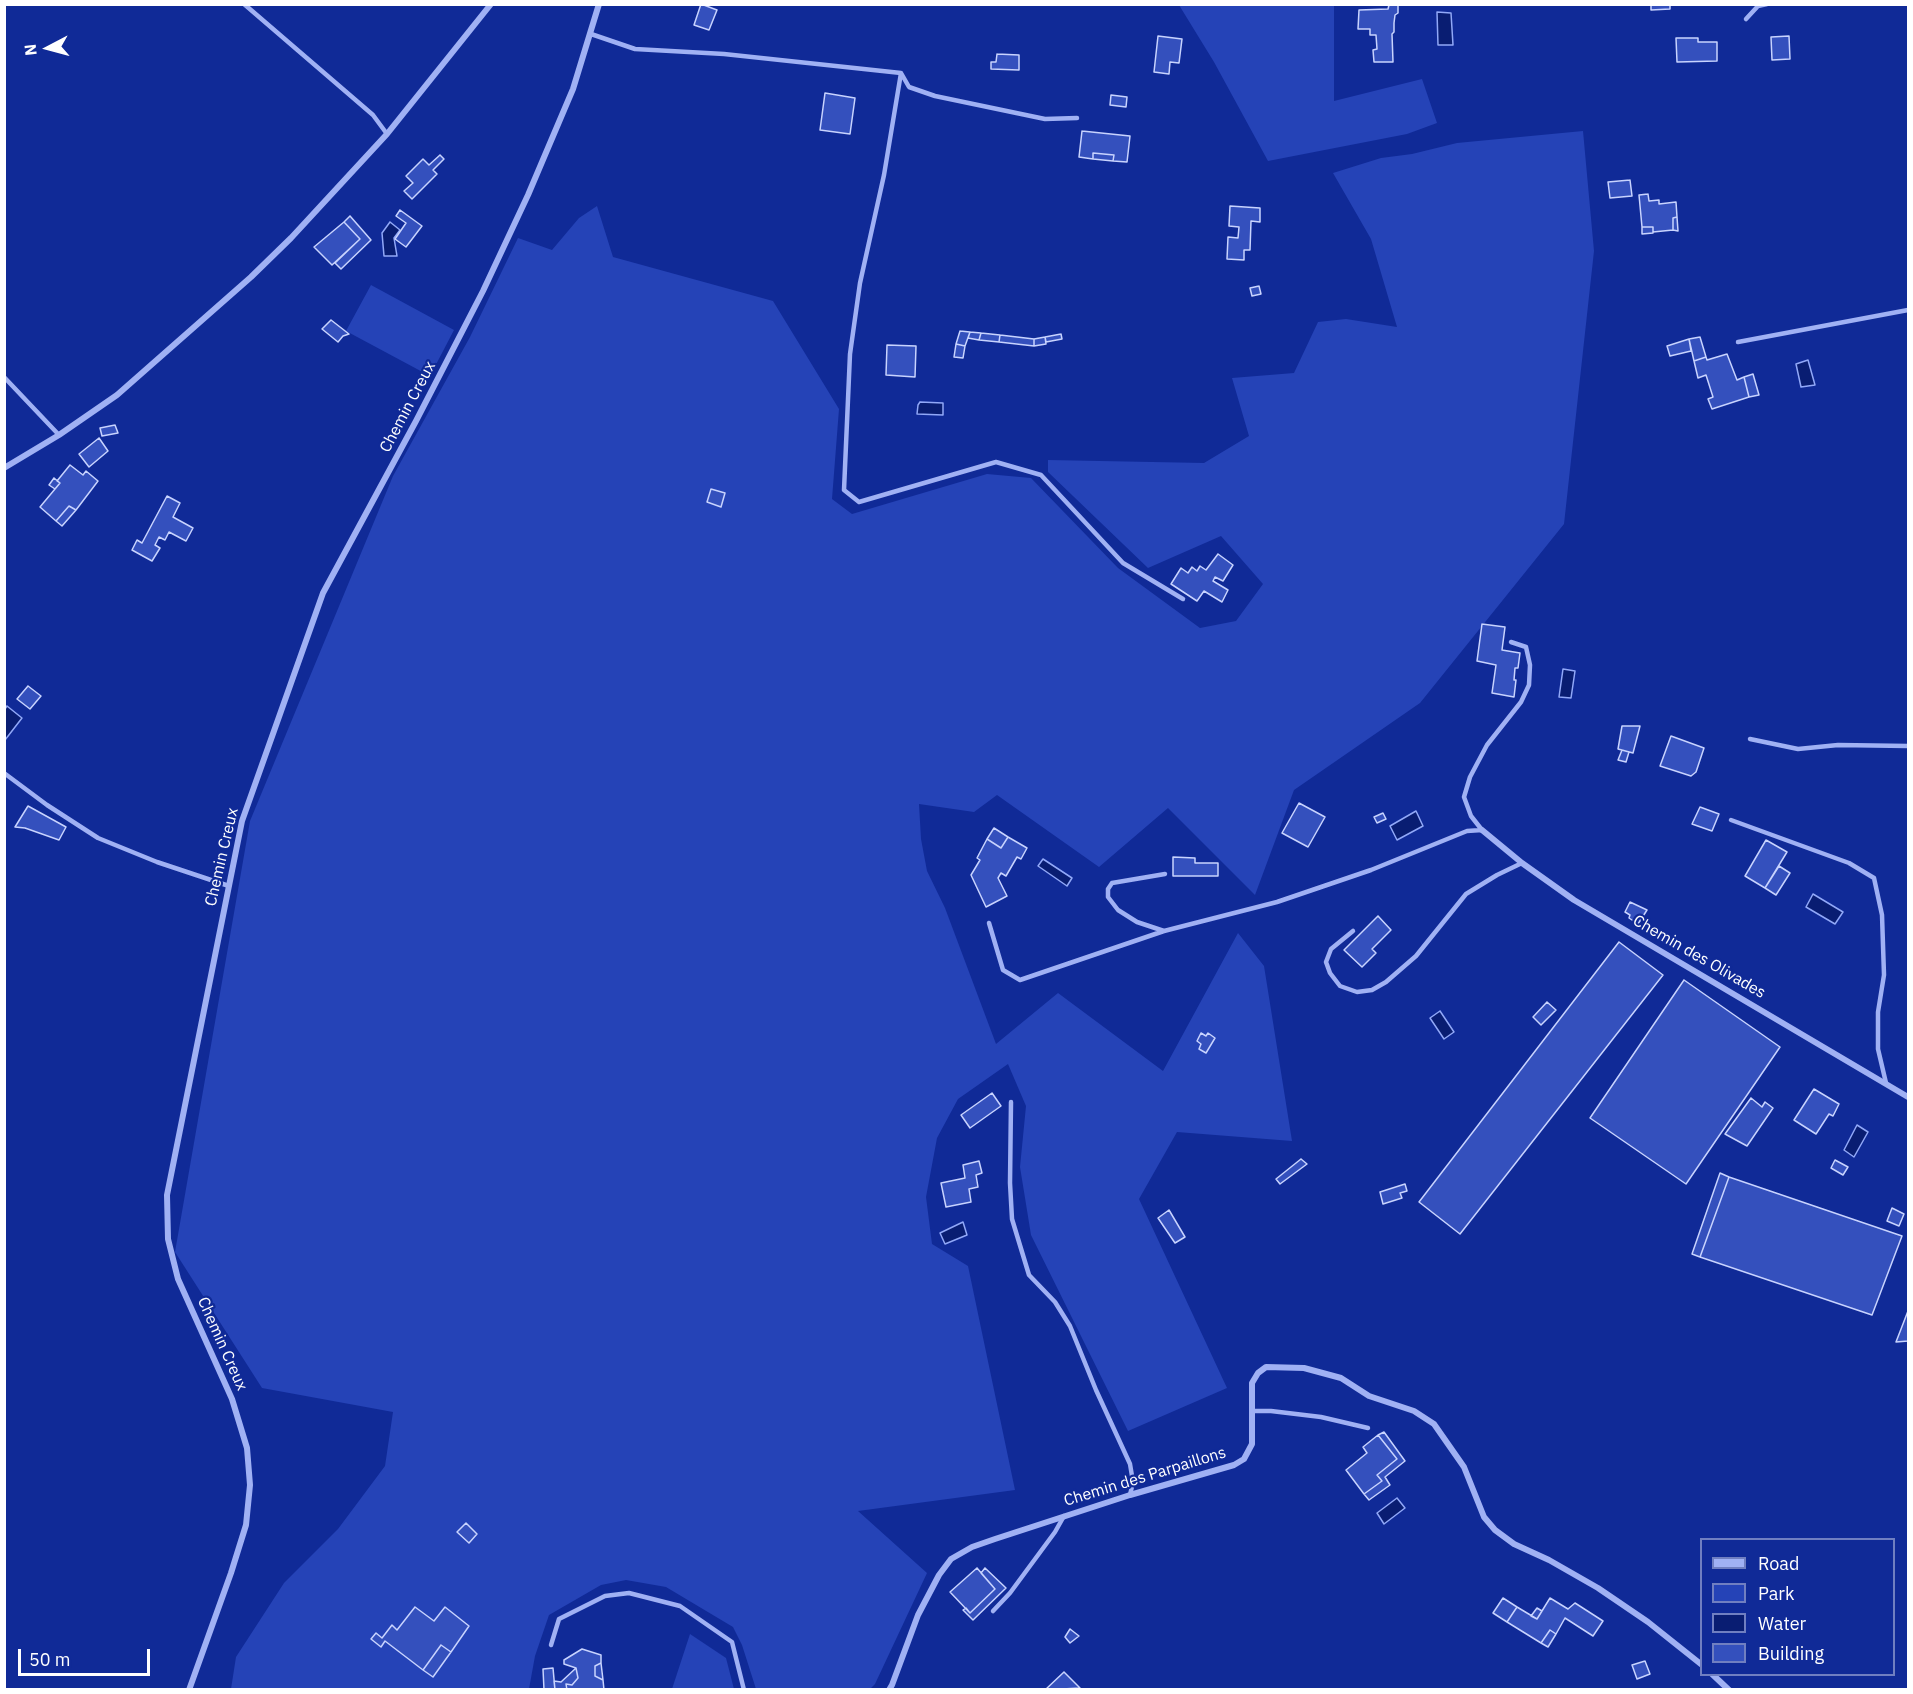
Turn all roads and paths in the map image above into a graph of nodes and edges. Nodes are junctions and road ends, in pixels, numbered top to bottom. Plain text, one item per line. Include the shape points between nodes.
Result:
1 (244, 4) edge
2 (491, 4) edge
3 (599, 4) edge
4 (1767, 4) edge
5 (1746, 19) dead end
6 (591, 34) junction
7 (901, 72) junction
8 (1077, 118) dead end
9 (387, 134) junction
10 (1908, 310) edge
11 (1738, 342) dead end
12 (4, 377) edge
13 (59, 435) junction
14 (4, 468) edge
15 (1184, 600) dead end
16 (1511, 642) dead end
17 (1750, 740) dead end
18 (1908, 746) edge
19 (4, 773) edge
20 (1731, 820) dead end
21 (1482, 830) junction
22 (1522, 863) junction
23 (1165, 874) dead end
24 (229, 886) junction
25 (989, 923) dead end
26 (1353, 930) dead end
27 (1164, 931) junction
28 (1886, 1083) junction
29 (1908, 1097) edge
30 (1011, 1102) dead end
31 (1252, 1411) junction
32 (1368, 1428) dead end
33 (1130, 1495) junction
34 (1064, 1516) junction
35 (993, 1611) dead end
36 (551, 1645) dead end
37 (1700, 1664) edge
38 (1714, 1676) edge
39 (189, 1689) edge
40 (744, 1689) edge
41 (889, 1689) edge
42 (1729, 1689) edge

1 - 9 lane via 373,115
2 - 9 street
3 - 6 street, Chemin Creux
4 - 5 lane via 1758,6
6 - 7 lane via 635,49
6 - 24 street, Chemin Creux via 568,100 483,291 323,593 242,821
7 - 8 lane via 909,87 935,96 1045,119
7 - 15 lane via 850,354 844,490 859,502 996,462 1041,475 1123,563
9 - 13 street via 251,277 117,395
10 - 11 lane
12 - 13 lane
13 - 14 street
16 - 21 lane via 1526,647 1529,685 1470,777 1464,797
17 - 18 lane via 1798,749
19 - 24 lane via 98,837
20 - 28 lane via 1849,863 1874,878 1882,915 1884,975 1878,1049
21 - 22 street, Chemin des Olivades
21 - 27 lane via 1467,831 1278,902
22 - 26 lane via 1466,894 1416,956 1372,990 1357,992 1340,987 1326,962 1331,949
22 - 28 street, Chemin des Olivades via 1574,900
23 - 27 lane via 1113,882 1108,889 1108,897 1118,910 1137,922
24 - 39 street, Chemin Creux via 167,1195 168,1239 178,1279 232,1399 247,1448 250,1485 246,1525
25 - 27 lane via 1003,970 1020,980
28 - 29 street, Chemin des Olivades
30 - 33 lane via 1012,1219 1029,1275 1055,1302 1070,1326 1130,1464
31 - 32 lane via 1321,1417
31 - 33 street, Chemin des Parpaillons via 1252,1444 1244,1459
31 - 37 street, Chemin des Parpaillons via 1252,1383 1266,1367 1304,1368 1341,1378 1369,1396 1414,1411 1434,1424 1449,1444 1464,1467 1484,1517 1495,1530 1598,1588
33 - 34 street, Chemin des Parpaillons
34 - 35 lane
34 - 41 street, Chemin des Parpaillons via 972,1547 951,1559 918,1615
36 - 40 lane via 559,1619 604,1596 629,1593 680,1606 732,1642
38 - 42 street

